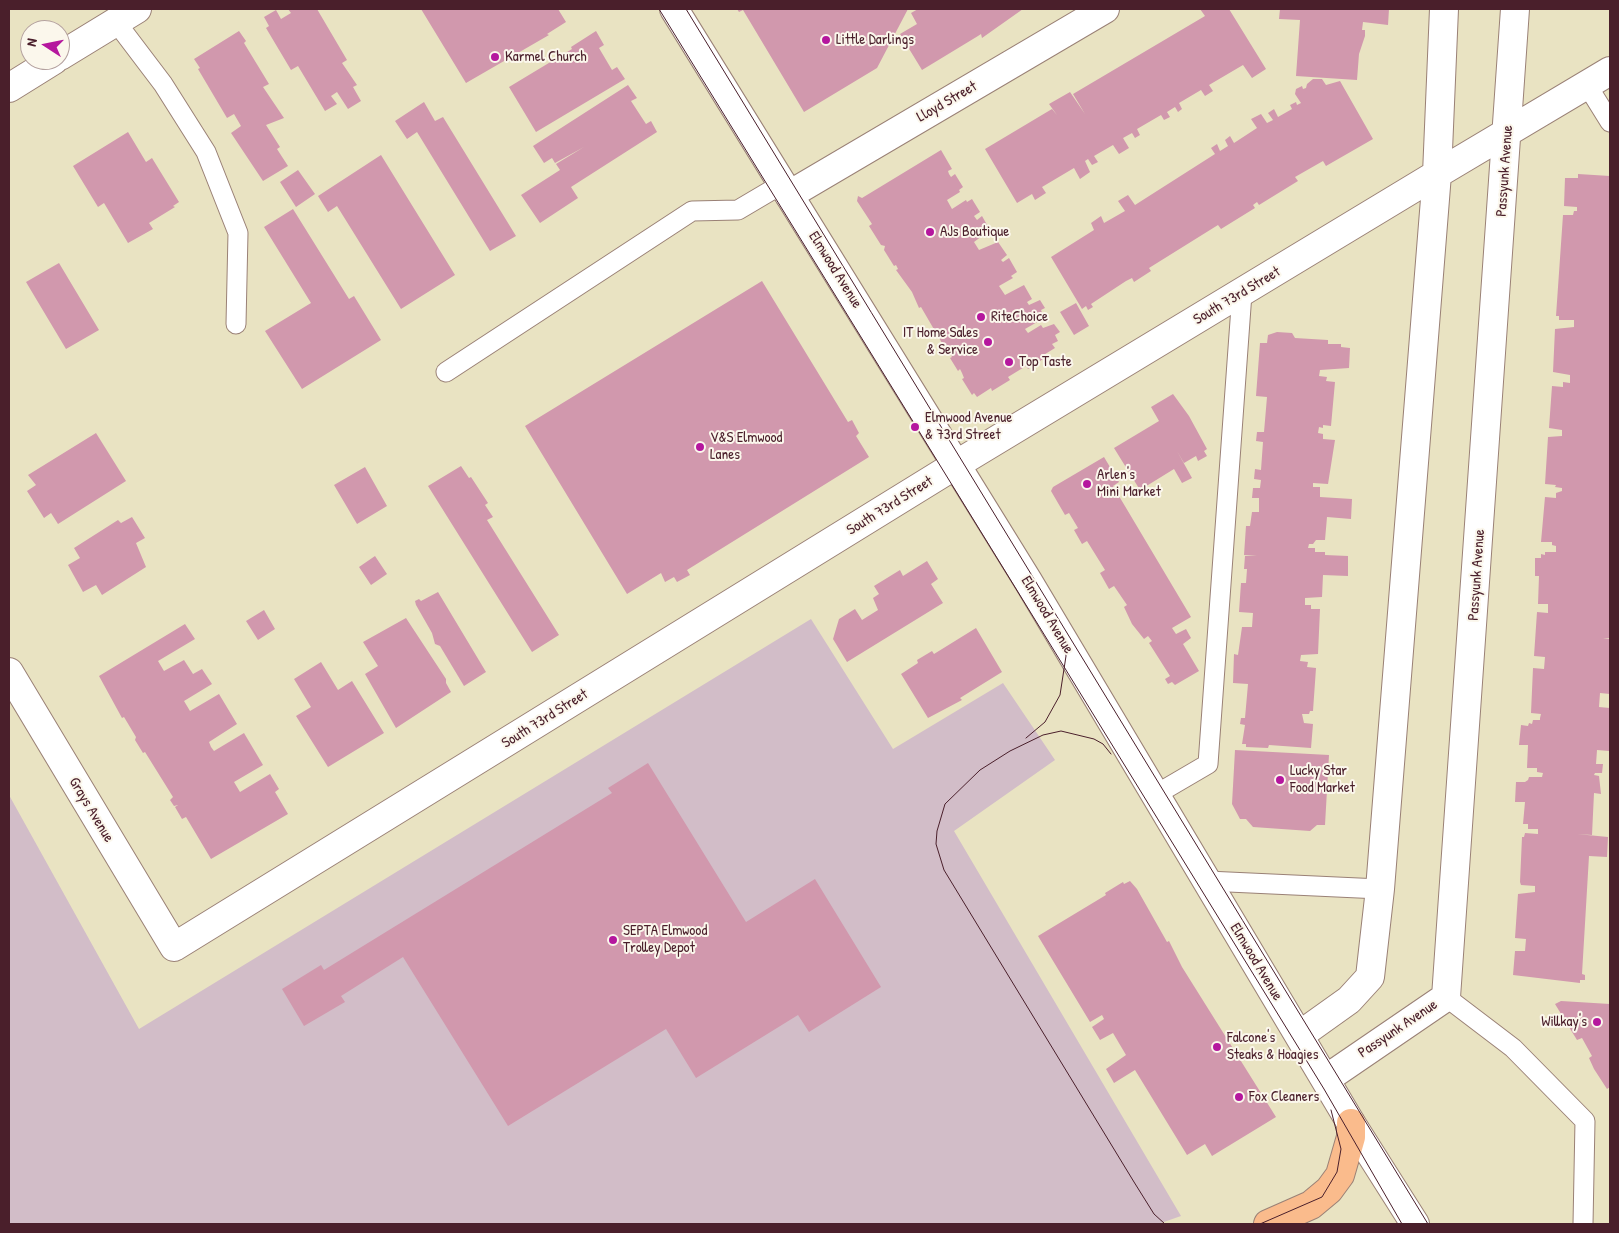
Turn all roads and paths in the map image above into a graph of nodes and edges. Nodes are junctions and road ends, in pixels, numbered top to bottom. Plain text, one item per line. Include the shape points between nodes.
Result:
1 (674, 9) edge
2 (1105, 9) edge
3 (1444, 9) edge
4 (1515, 9) edge
5 (127, 15) edge
6 (70, 50) edge
7 (38, 70) edge
8 (1599, 78) edge
9 (9, 88) edge
10 (1610, 122) edge
11 (1508, 131) junction
12 (1437, 174) junction
13 (785, 189) junction
14 (1242, 294) junction
15 (236, 324) dead end
16 (446, 372) dead end
17 (955, 466) junction
18 (9, 672) edge
19 (1155, 794) junction
20 (1207, 881) junction
21 (1380, 889) junction
22 (174, 947) joint
23 (1446, 997) junction
24 (1300, 1034) junction
25 (1326, 1079) junction
26 (1351, 1122) junction
27 (1268, 1224) edge
28 (1415, 1224) edge
29 (1583, 1224) edge

1 - 13 street, Elmwood Avenue
2 - 13 street, Lloyd Street
3 - 12 street
4 - 11 street, Passyunk Avenue
5 - 6 street
5 - 15 lane via 163,84 206,152 238,233
7 - 9 street
8 - 10 lane
8 - 11 street, South 73rd Street
11 - 12 street, South 73rd Street
11 - 23 street, Passyunk Avenue
12 - 14 street, South 73rd Street
12 - 21 street
13 - 16 lane via 738,210 692,211
13 - 17 street, Elmwood Avenue
14 - 17 street, South 73rd Street
14 - 19 lane via 1208,764
17 - 19 street, Elmwood Avenue
17 - 22 street, South 73rd Street
18 - 22 street, Grays Avenue
19 - 20 street, Elmwood Avenue
20 - 21 lane
20 - 24 street, Elmwood Avenue
21 - 24 street via 1370,977 1349,1000
23 - 25 street, Passyunk Avenue
23 - 29 lane via 1513,1048 1585,1120
24 - 25 street, Elmwood Avenue
25 - 26 street, Elmwood Avenue
26 - 27 main road via 1351,1137 1340,1175 1329,1190 1311,1205
26 - 28 street, Elmwood Avenue

